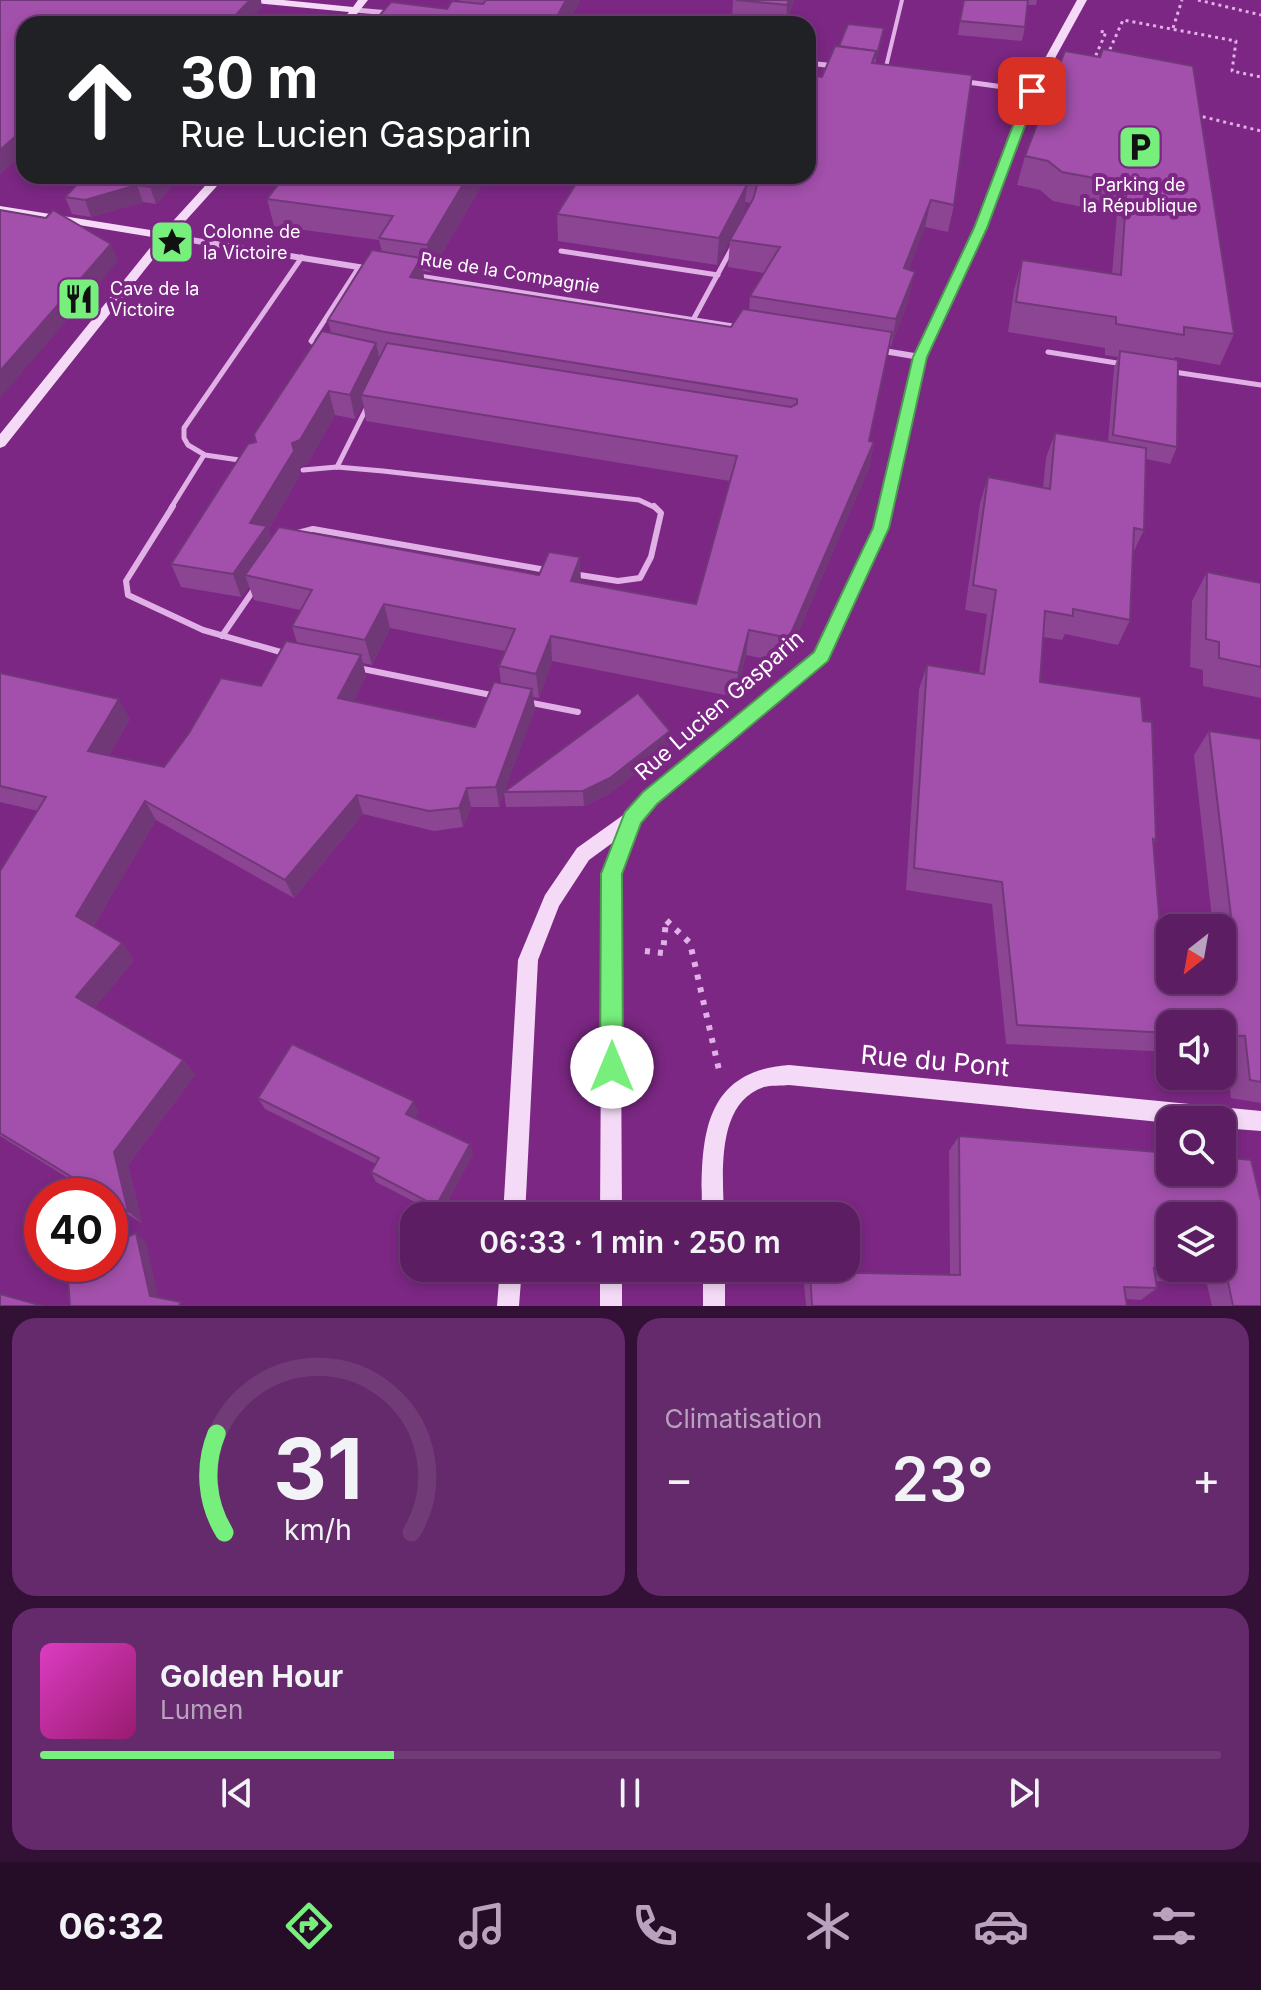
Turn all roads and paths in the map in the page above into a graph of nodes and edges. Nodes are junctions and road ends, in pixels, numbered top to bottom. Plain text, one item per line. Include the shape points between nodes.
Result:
1 (255, 0) edge
2 (363, 0) edge
3 (902, 0) edge
4 (1082, 0) edge
5 (1182, 0) edge
6 (1198, 0) edge
7 (355, 10) junction
8 (399, 14) edge
9 (1261, 15) edge
10 (350, 16) edge
11 (1173, 28) junction
12 (1091, 43) dead end
13 (1107, 57) edge
14 (816, 64) edge
15 (843, 67) edge
16 (1102, 69) edge
17 (871, 70) edge
18 (885, 71) junction
19 (900, 73) edge
20 (1261, 77) edge
21 (945, 79) edge
22 (1032, 91) junction
23 (1190, 114) edge
24 (1261, 131) edge
25 (213, 184) edge
26 (0, 209) edge
27 (166, 236) junction
28 (737, 238) edge
29 (561, 251) edge
30 (302, 257) junction
31 (359, 267) junction
32 (375, 269) edge
33 (405, 274) edge
34 (718, 275) junction
35 (693, 320) junction
36 (754, 330) edge
37 (321, 348) edge
38 (875, 349) edge
39 (1048, 352) dead end
40 (920, 357) junction
41 (1124, 364) edge
42 (1170, 371) edge
43 (1261, 385) edge
44 (369, 402) edge
45 (0, 443) edge
46 (204, 455) junction
47 (259, 463) edge
48 (337, 467) junction
49 (303, 470) edge
50 (290, 537) edge
51 (548, 570) edge
52 (563, 573) edge
53 (256, 586) edge
54 (222, 636) junction
55 (288, 654) edge
56 (349, 666) edge
57 (502, 697) edge
58 (517, 700) edge
59 (578, 712) dead end
60 (632, 818) junction
61 (644, 951) dead end
62 (727, 1108) junction
63 (1261, 1121) edge
64 (515, 1202) edge
65 (611, 1202) edge
66 (713, 1202) edge
67 (510, 1282) edge
68 (611, 1282) edge
69 (714, 1282) edge
70 (508, 1306) edge
71 (611, 1306) edge
72 (714, 1306) edge

1 - 7 street
2 - 7 street
3 - 18 lane
4 - 22 street, Rue Lucien Gasparin
5 - 11 path
6 - 9 path
7 - 8 street
7 - 10 street
11 - 13 path via 1123,20
11 - 20 path via 1236,41 1232,71
12 - 16 path via 1097,30 1106,32 1091,67
14 - 15 street
17 - 18 street
18 - 19 street
21 - 22 street
22 - 40 street, Rue Lucien Gasparin via 980,228
23 - 24 path
25 - 27 street
26 - 27 street
27 - 30 street
27 - 45 street
28 - 34 lane
29 - 34 lane
30 - 31 street
30 - 46 lane via 184,428 186,445
31 - 32 street
31 - 37 lane via 311,341
33 - 35 street, Rue de la Compagnie
34 - 35 lane
35 - 36 street, Rue de la Compagnie
38 - 40 street
39 - 41 lane
40 - 60 street, Rue Lucien Gasparin via 881,528 821,656
42 - 43 lane
44 - 48 lane
46 - 47 lane
46 - 54 lane via 126,581 128,595 146,606
48 - 49 lane
48 - 52 lane via 639,500 661,513 647,572 639,581 626,584
50 - 51 lane via 313,529
53 - 54 lane
54 - 55 lane
56 - 57 lane
58 - 59 lane
60 - 64 street, Rue Lucien Gasparin via 583,854 552,901 528,960
60 - 65 street via 611,874
61 - 62 path via 663,953 666,920 690,943
62 - 63 street, Rue du Pont via 759,1078 789,1075
62 - 66 street, Rue du Pont via 713,1145
67 - 70 street
68 - 71 street
69 - 72 street

